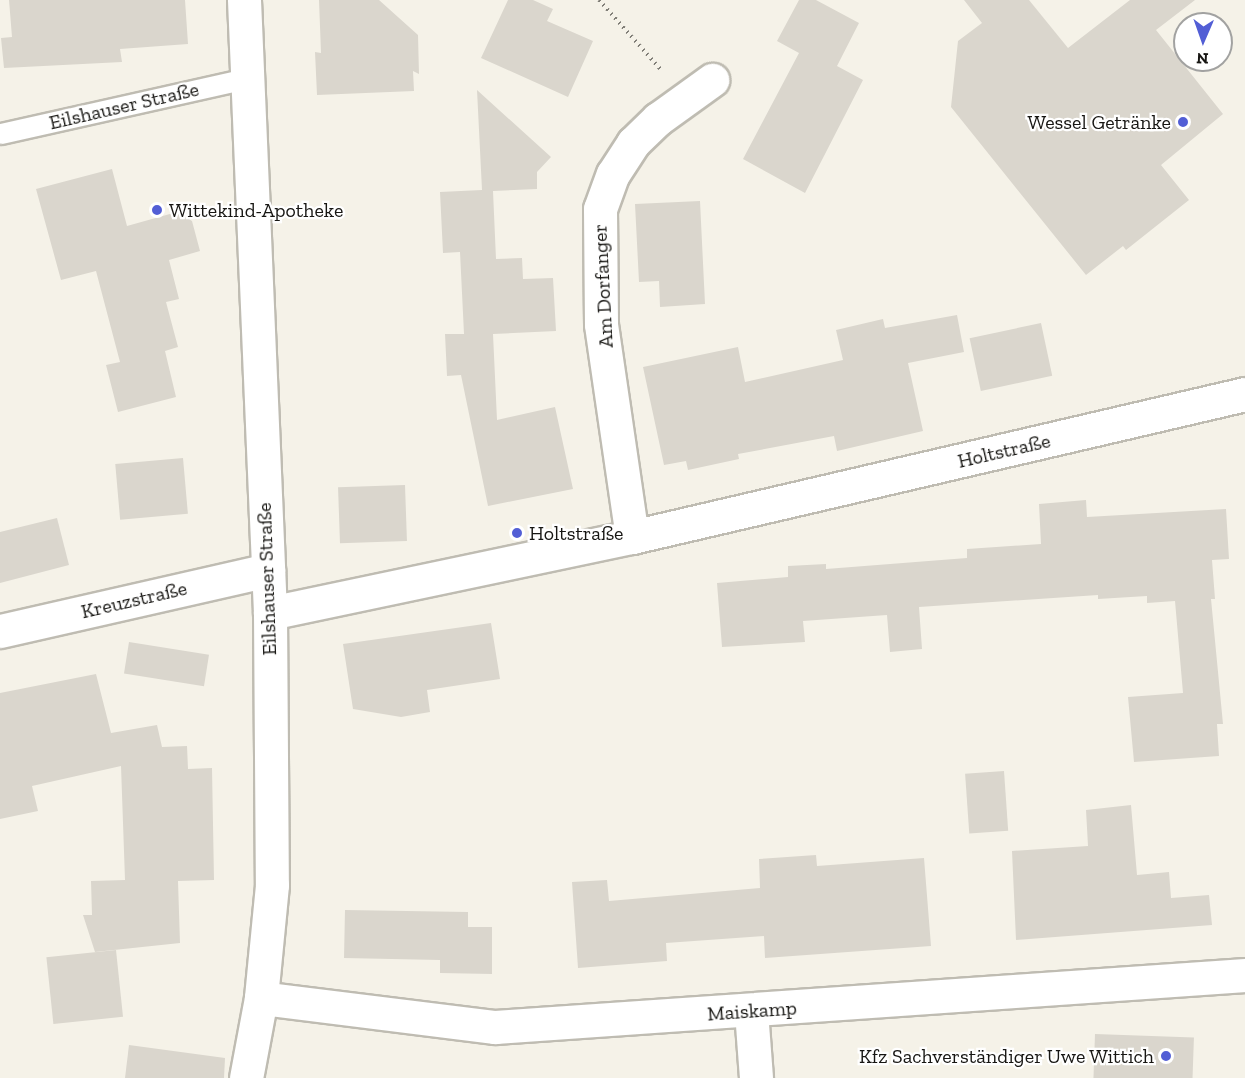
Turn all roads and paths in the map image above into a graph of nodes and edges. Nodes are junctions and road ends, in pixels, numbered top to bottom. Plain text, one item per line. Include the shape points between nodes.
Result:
1 (244, 0) edge
2 (599, 0) edge
3 (247, 79) junction
4 (699, 89) joint
5 (1, 134) edge
6 (1245, 394) edge
7 (632, 537) junction
8 (268, 570) junction
9 (270, 613) junction
10 (0, 631) edge
11 (1245, 975) edge
12 (261, 998) junction
13 (751, 1011) junction
14 (246, 1078) edge
15 (756, 1078) edge

1 - 3 street, Eilshauser Straße
2 - 4 path
3 - 5 lane, Eilshauser Straße
3 - 8 street, Eilshauser Straße
4 - 7 street, Am Dorfanger via 633,143 613,174 600,209 602,324
6 - 7 street, Holtstraße
7 - 9 street, Holtstraße
8 - 9 street, Eilshauser Straße
8 - 10 street, Kreuzstraße
9 - 12 street, Eilshauser Straße via 273,885
11 - 13 street, Maiskamp
12 - 13 street, Maiskamp via 495,1027
12 - 14 street, Eilshauser Straße
13 - 15 street

